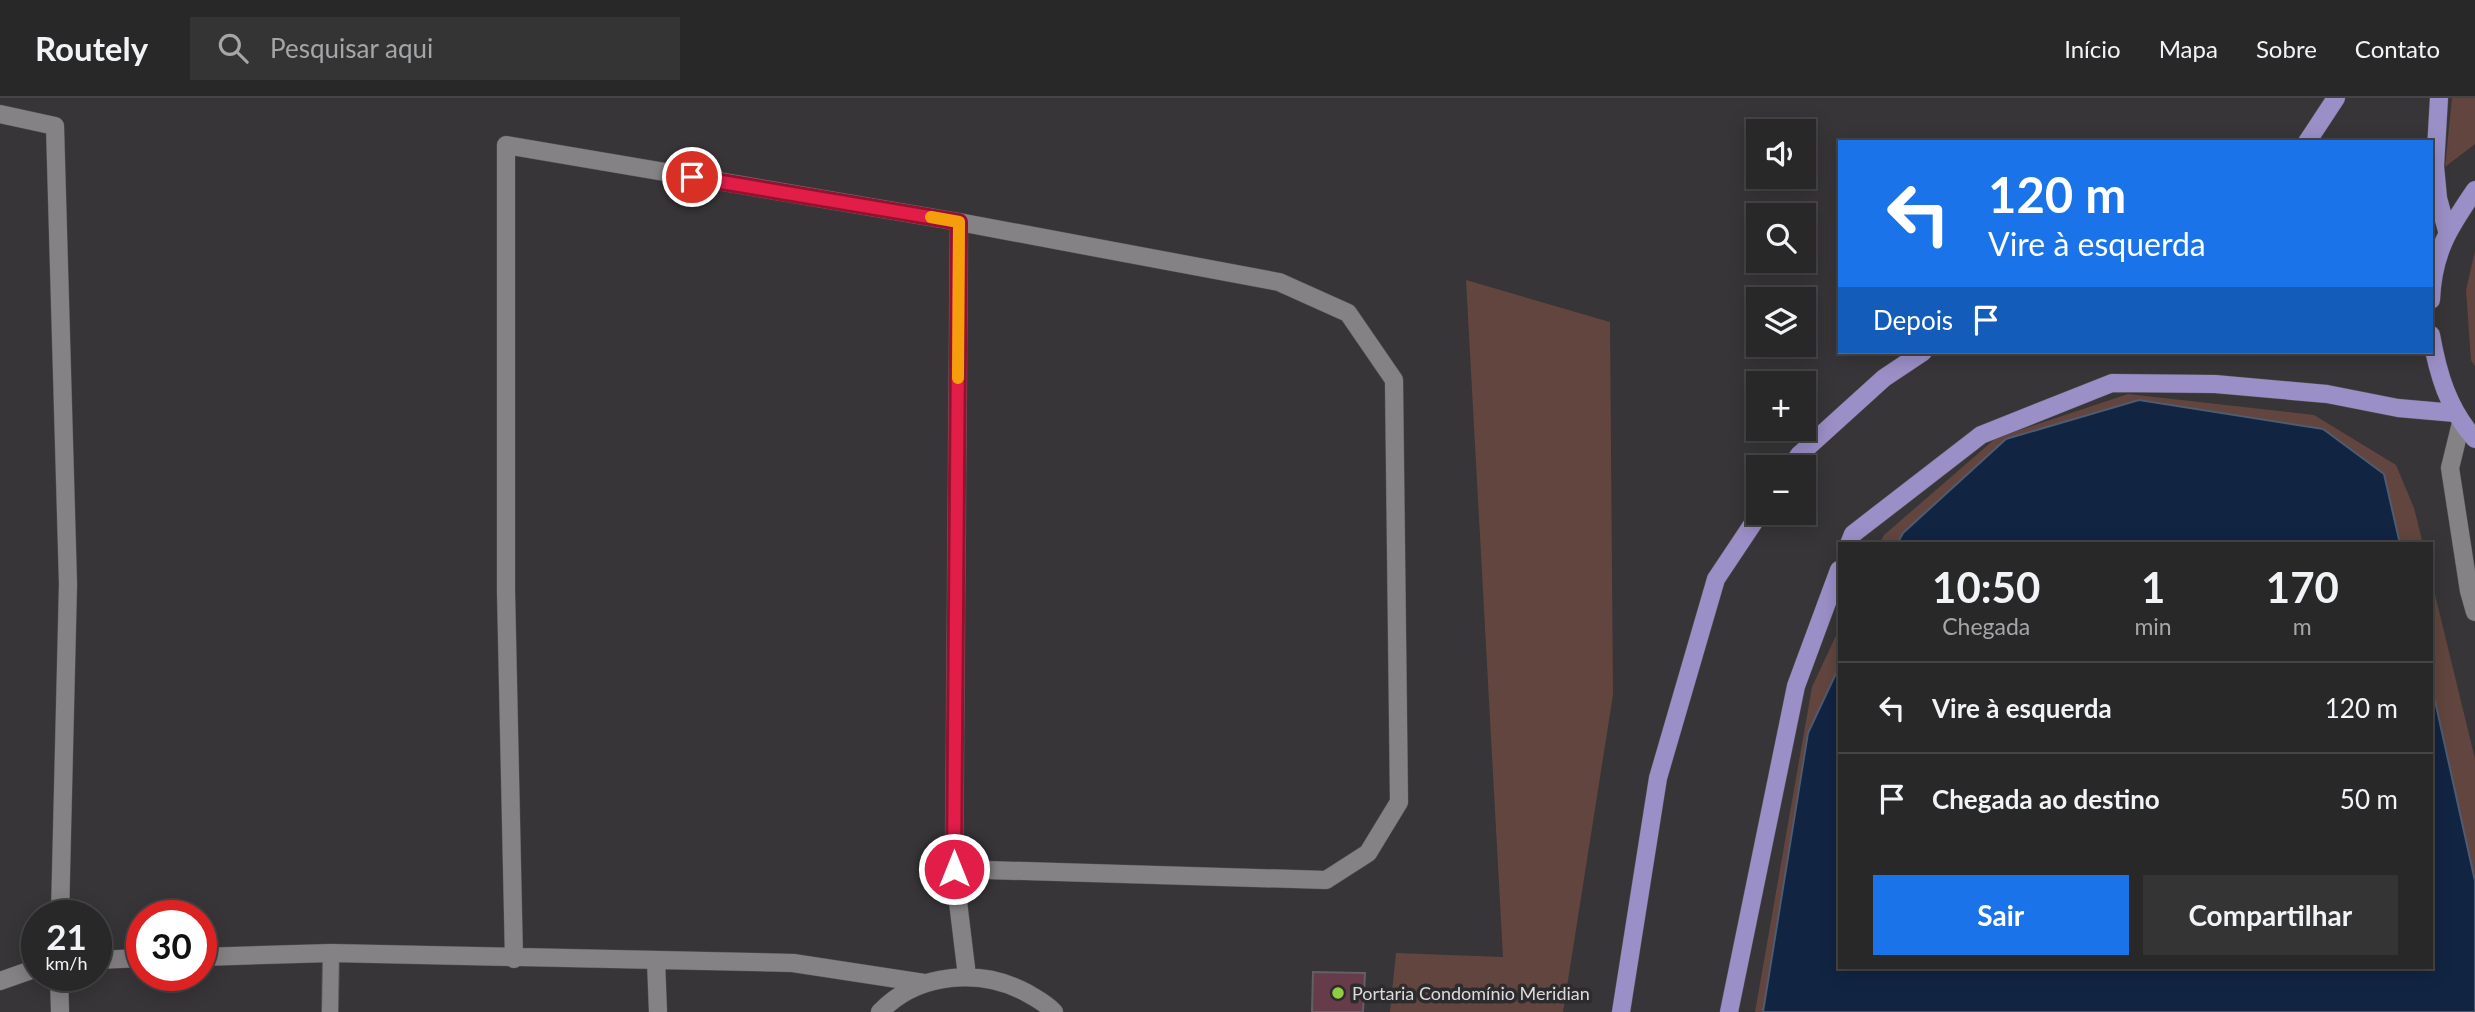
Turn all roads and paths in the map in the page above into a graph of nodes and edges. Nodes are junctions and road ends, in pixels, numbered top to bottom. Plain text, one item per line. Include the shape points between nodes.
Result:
1 (2336, 98) edge
2 (2439, 98) edge
3 (0, 114) edge
4 (2308, 140) edge
5 (2475, 190) edge
6 (959, 222) junction
7 (2440, 237) edge
8 (2433, 276) edge
9 (2433, 346) edge
10 (1920, 354) edge
11 (2458, 418) junction
12 (2475, 439) edge
13 (1799, 455) edge
14 (1752, 525) edge
15 (1850, 542) edge
16 (1838, 573) edge
17 (2475, 612) edge
18 (954, 869) junction
19 (60, 900) edge
20 (331, 953) junction
21 (217, 957) edge
22 (514, 959) junction
23 (656, 961) junction
24 (21, 974) edge
25 (967, 976) junction
26 (0, 981) edge
27 (924, 983) junction
28 (59, 991) edge
29 (60, 1012) edge
30 (330, 1012) edge
31 (657, 1012) edge
32 (880, 1012) edge
33 (1054, 1012) edge
34 (1620, 1012) edge
35 (1729, 1012) edge

1 - 4 main road
2 - 7 main road via 2435,166
3 - 19 street via 55,126 68,584
5 - 7 main road
6 - 18 street
6 - 18 street via 1279,282 1348,313 1394,380 1399,802 1368,853 1326,880
6 - 22 street via 506,145 506,591
7 - 8 main road
9 - 11 main road via 2438,372
10 - 13 main road via 1884,378
11 - 12 main road
11 - 15 main road via 2327,394 2216,384 2112,383 1981,435 1853,534
11 - 17 street via 2450,468
14 - 34 main road via 1716,579 1658,778
16 - 35 main road via 1796,686
18 - 25 street
20 - 21 street
20 - 22 street
20 - 30 lane
22 - 23 street
23 - 27 street via 793,963
23 - 31 street
24 - 26 street
25 - 27 street
25 - 33 street via 1010,984
27 - 32 street
28 - 29 street

